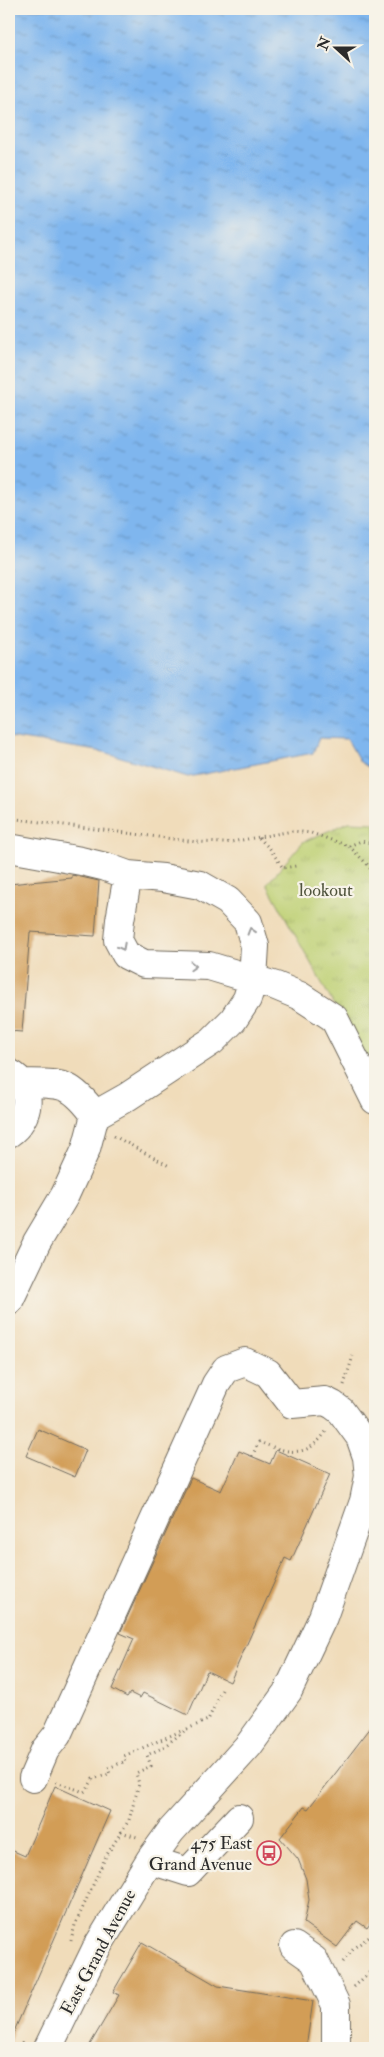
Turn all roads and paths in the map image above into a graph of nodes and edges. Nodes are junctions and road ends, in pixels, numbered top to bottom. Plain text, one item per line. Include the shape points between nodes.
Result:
1 (9, 818) edge
2 (259, 837) junction
3 (375, 844) edge
4 (349, 846) junction
5 (9, 848) edge
6 (296, 866) dead end
7 (128, 875) junction
8 (375, 876) edge
9 (253, 979) junction
10 (15, 1078) edge
11 (375, 1100) edge
12 (95, 1115) junction
13 (9, 1133) edge
14 (113, 1136) dead end
15 (171, 1167) dead end
16 (9, 1301) edge
17 (330, 1425) dead end
18 (371, 1454) edge
19 (252, 1456) dead end
20 (222, 1690) dead end
21 (187, 1729) junction
22 (33, 1778) dead end
23 (62, 1784) dead end
24 (239, 1818) dead end
25 (150, 1860) junction
26 (75, 1925) dead end
27 (375, 1933) edge
28 (294, 1946) dead end
29 (319, 1970) junction
30 (370, 1972) dead end
31 (375, 1973) edge
32 (48, 2048) edge
33 (336, 2048) edge

1 - 2 path via 197,842 225,843
2 - 4 path via 293,831 312,833
2 - 6 path via 283,868
3 - 4 path via 361,841
4 - 8 path
5 - 7 street via 106,866
9 -> 7 street via 255,946 248,922 228,901 200,885
7 -> 9 street via 118,940 126,955 144,964 209,966
9 - 11 street via 300,996 334,1018
9 - 12 street via 248,998 233,1020 212,1041 127,1098
10 - 12 street via 62,1084 82,1098
10 - 13 street via 27,1101 26,1111
12 - 16 street via 86,1149 65,1195 36,1242
14 - 15 path
17 - 19 path via 319,1442 306,1450 286,1452 260,1442
18 - 22 street, East Grand Avenue via 341,1411 333,1405 325,1401 292,1404 268,1373 245,1362 226,1369 216,1384 57,1735 45,1750
18 - 25 street, East Grand Avenue via 364,1501 323,1617 288,1691 249,1745 171,1831
20 - 21 path via 208,1720
21 - 23 path via 124,1756 126,1761 108,1768 110,1774 93,1779 84,1792
21 - 26 path via 162,1748 147,1754 151,1766 136,1772 140,1784 129,1820 106,1856
24 - 25 street via 188,1872
25 - 32 street, East Grand Avenue via 97,1947
27 - 29 path via 355,1946 341,1963
28 - 29 street via 314,1960
29 - 33 street via 336,2005
30 - 31 path

